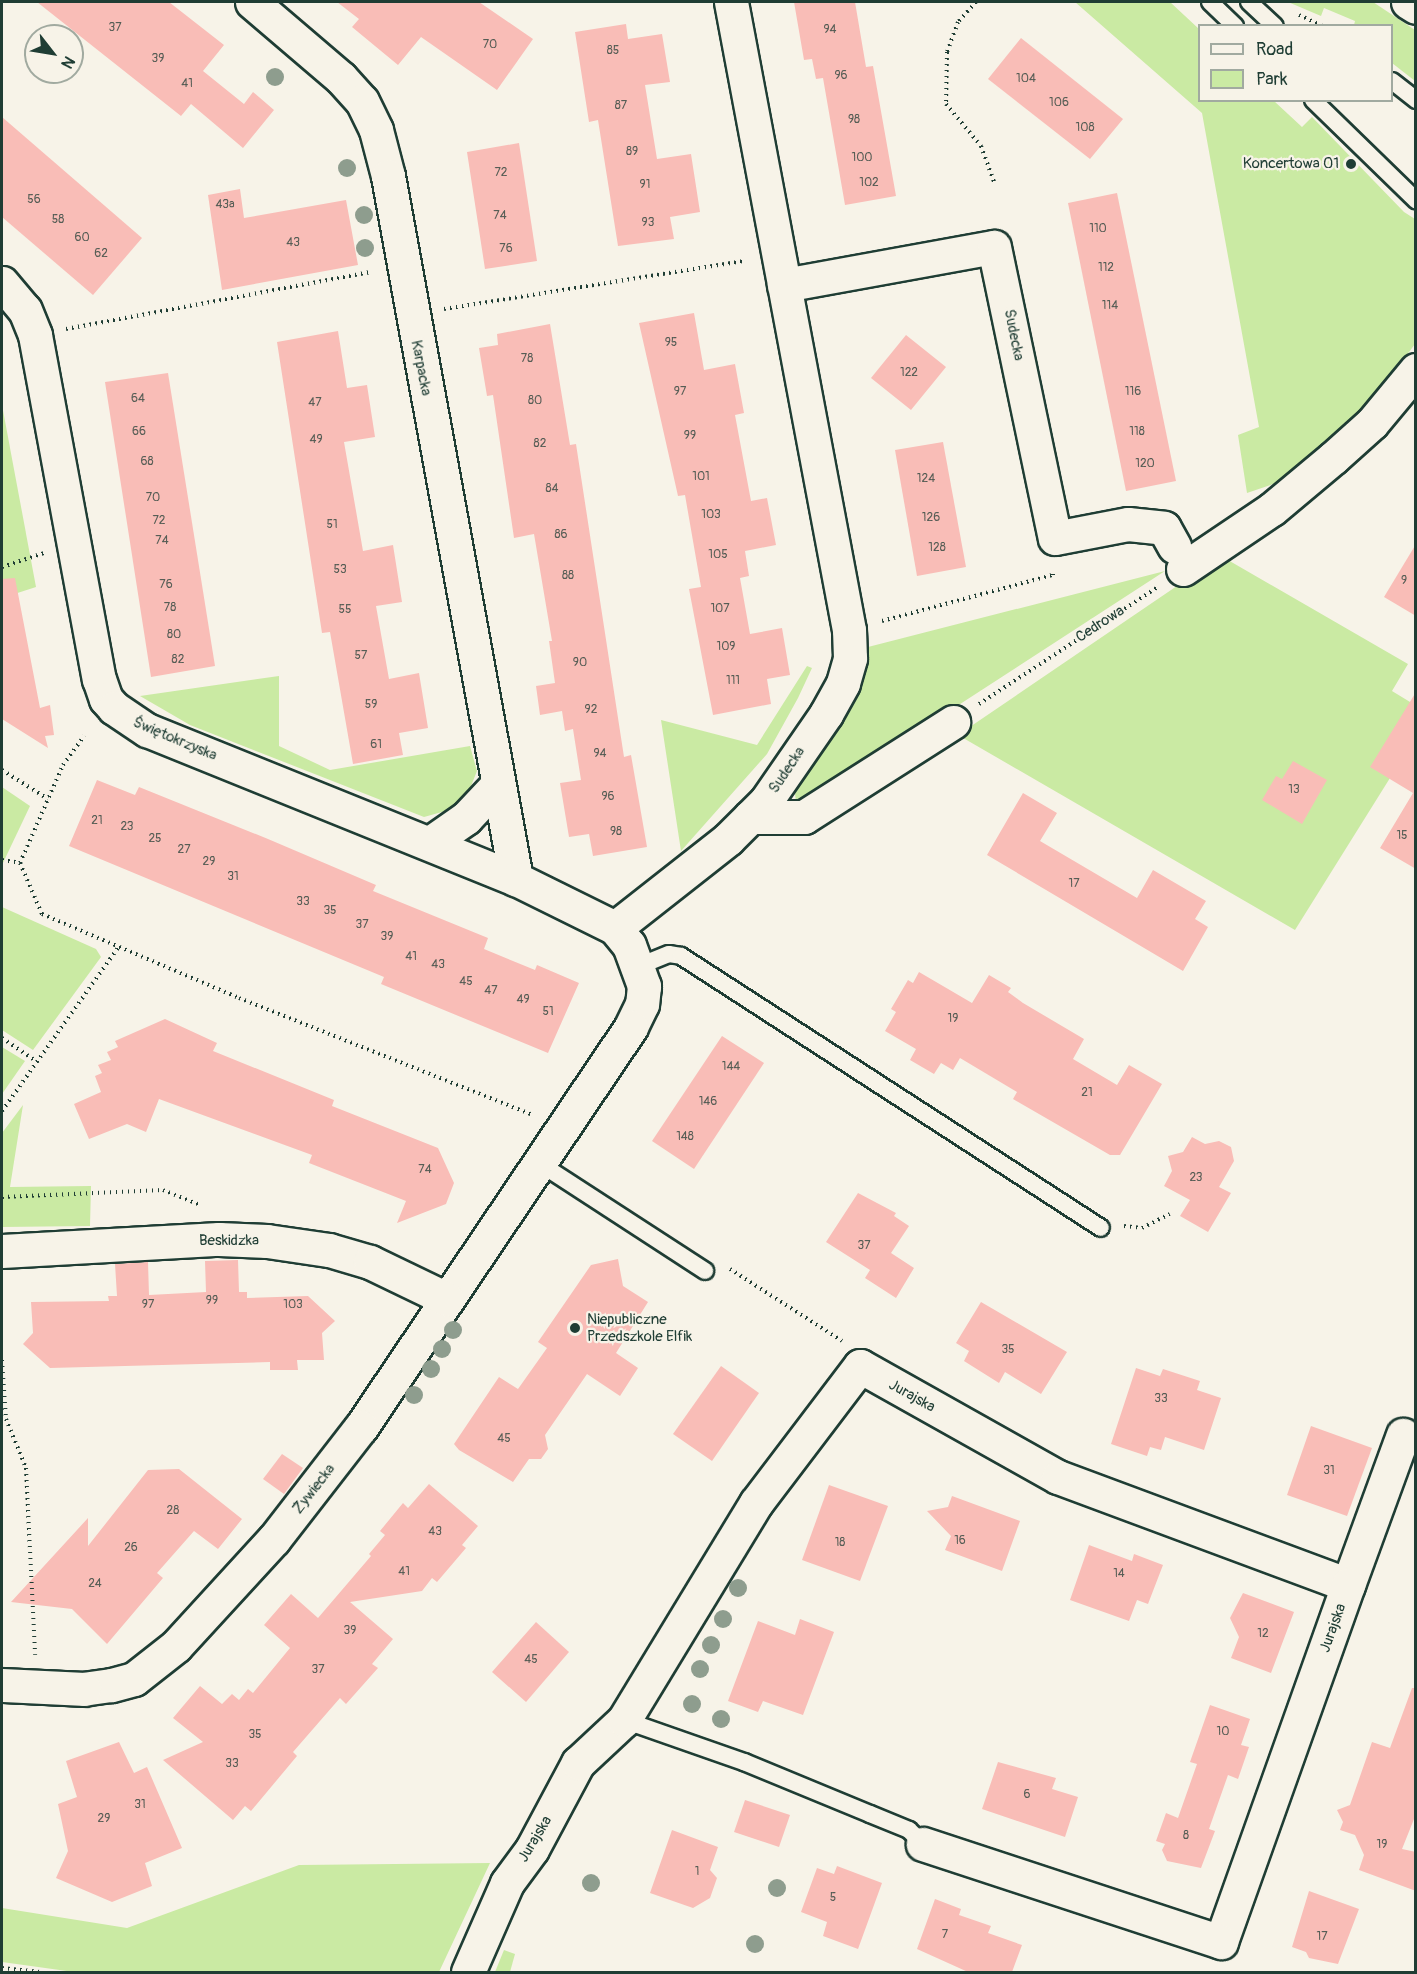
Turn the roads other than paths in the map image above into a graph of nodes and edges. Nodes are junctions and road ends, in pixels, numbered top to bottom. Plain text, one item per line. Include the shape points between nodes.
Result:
1 (252, 2) edge
2 (731, 2) edge
3 (1210, 2) edge
4 (1250, 2) edge
5 (1408, 2) edge
6 (1416, 7) edge
7 (1233, 24) edge
8 (1273, 24) edge
9 (1393, 82) edge
10 (1416, 100) edge
11 (1315, 102) edge
12 (1416, 200) edge
13 (781, 270) junction
14 (2, 283) edge
15 (1416, 370) edge
16 (953, 722) road end
17 (498, 784) junction
18 (750, 817) junction
19 (430, 843) junction
20 (516, 879) junction
21 (615, 928) junction
22 (639, 966) junction
23 (539, 1163) junction
24 (1101, 1228) dead end
25 (2, 1251) edge
26 (705, 1271) road end
27 (447, 1299) junction
28 (1403, 1436) dead end
29 (1348, 1585) junction
30 (2, 1685) edge
31 (624, 1720) junction
32 (923, 1844) joint
33 (468, 1972) edge

1 - 17 street, Karpacka via 327,65 362,101 375,130 388,176
2 - 13 street, Sudecka
3 - 7 lane
4 - 8 lane
5 - 6 street
9 - 10 lane
11 - 12 lane
13 - 15 street, Sudecka via 994,247 1055,538 1128,524 1164,528 1179,558 1272,509 1372,423
13 - 18 street, Sudecka via 849,630 850,658 843,683 765,801
14 - 19 street, Świętokrzyska via 25,310 35,335 106,699 120,716 147,730
16 - 18 street via 804,817
17 - 19 street via 466,818
17 - 20 street, Karpacka
18 - 21 street, Sudecka via 728,839
19 - 20 street, Świętokrzyska
20 - 21 street, Świętokrzyska
21 - 22 street
22 - 23 street via 644,986 634,1020
22 - 24 lane via 669,954 681,956
23 - 26 lane
23 - 27 street, Żywiecka
25 - 27 street, Beskidzka via 219,1239 267,1241 329,1250 370,1262
27 - 30 street, Żywiecka via 321,1482 158,1664 134,1679 111,1685 36,1689
28 - 29 street
29 - 31 street, Jurajska via 1058,1477 860,1366 756,1503
29 - 32 street, Jurajska via 1221,1942
31 - 32 lane, Jurajska via 744,1762 909,1830
31 - 33 street, Jurajska via 578,1763 532,1849 507,1883

